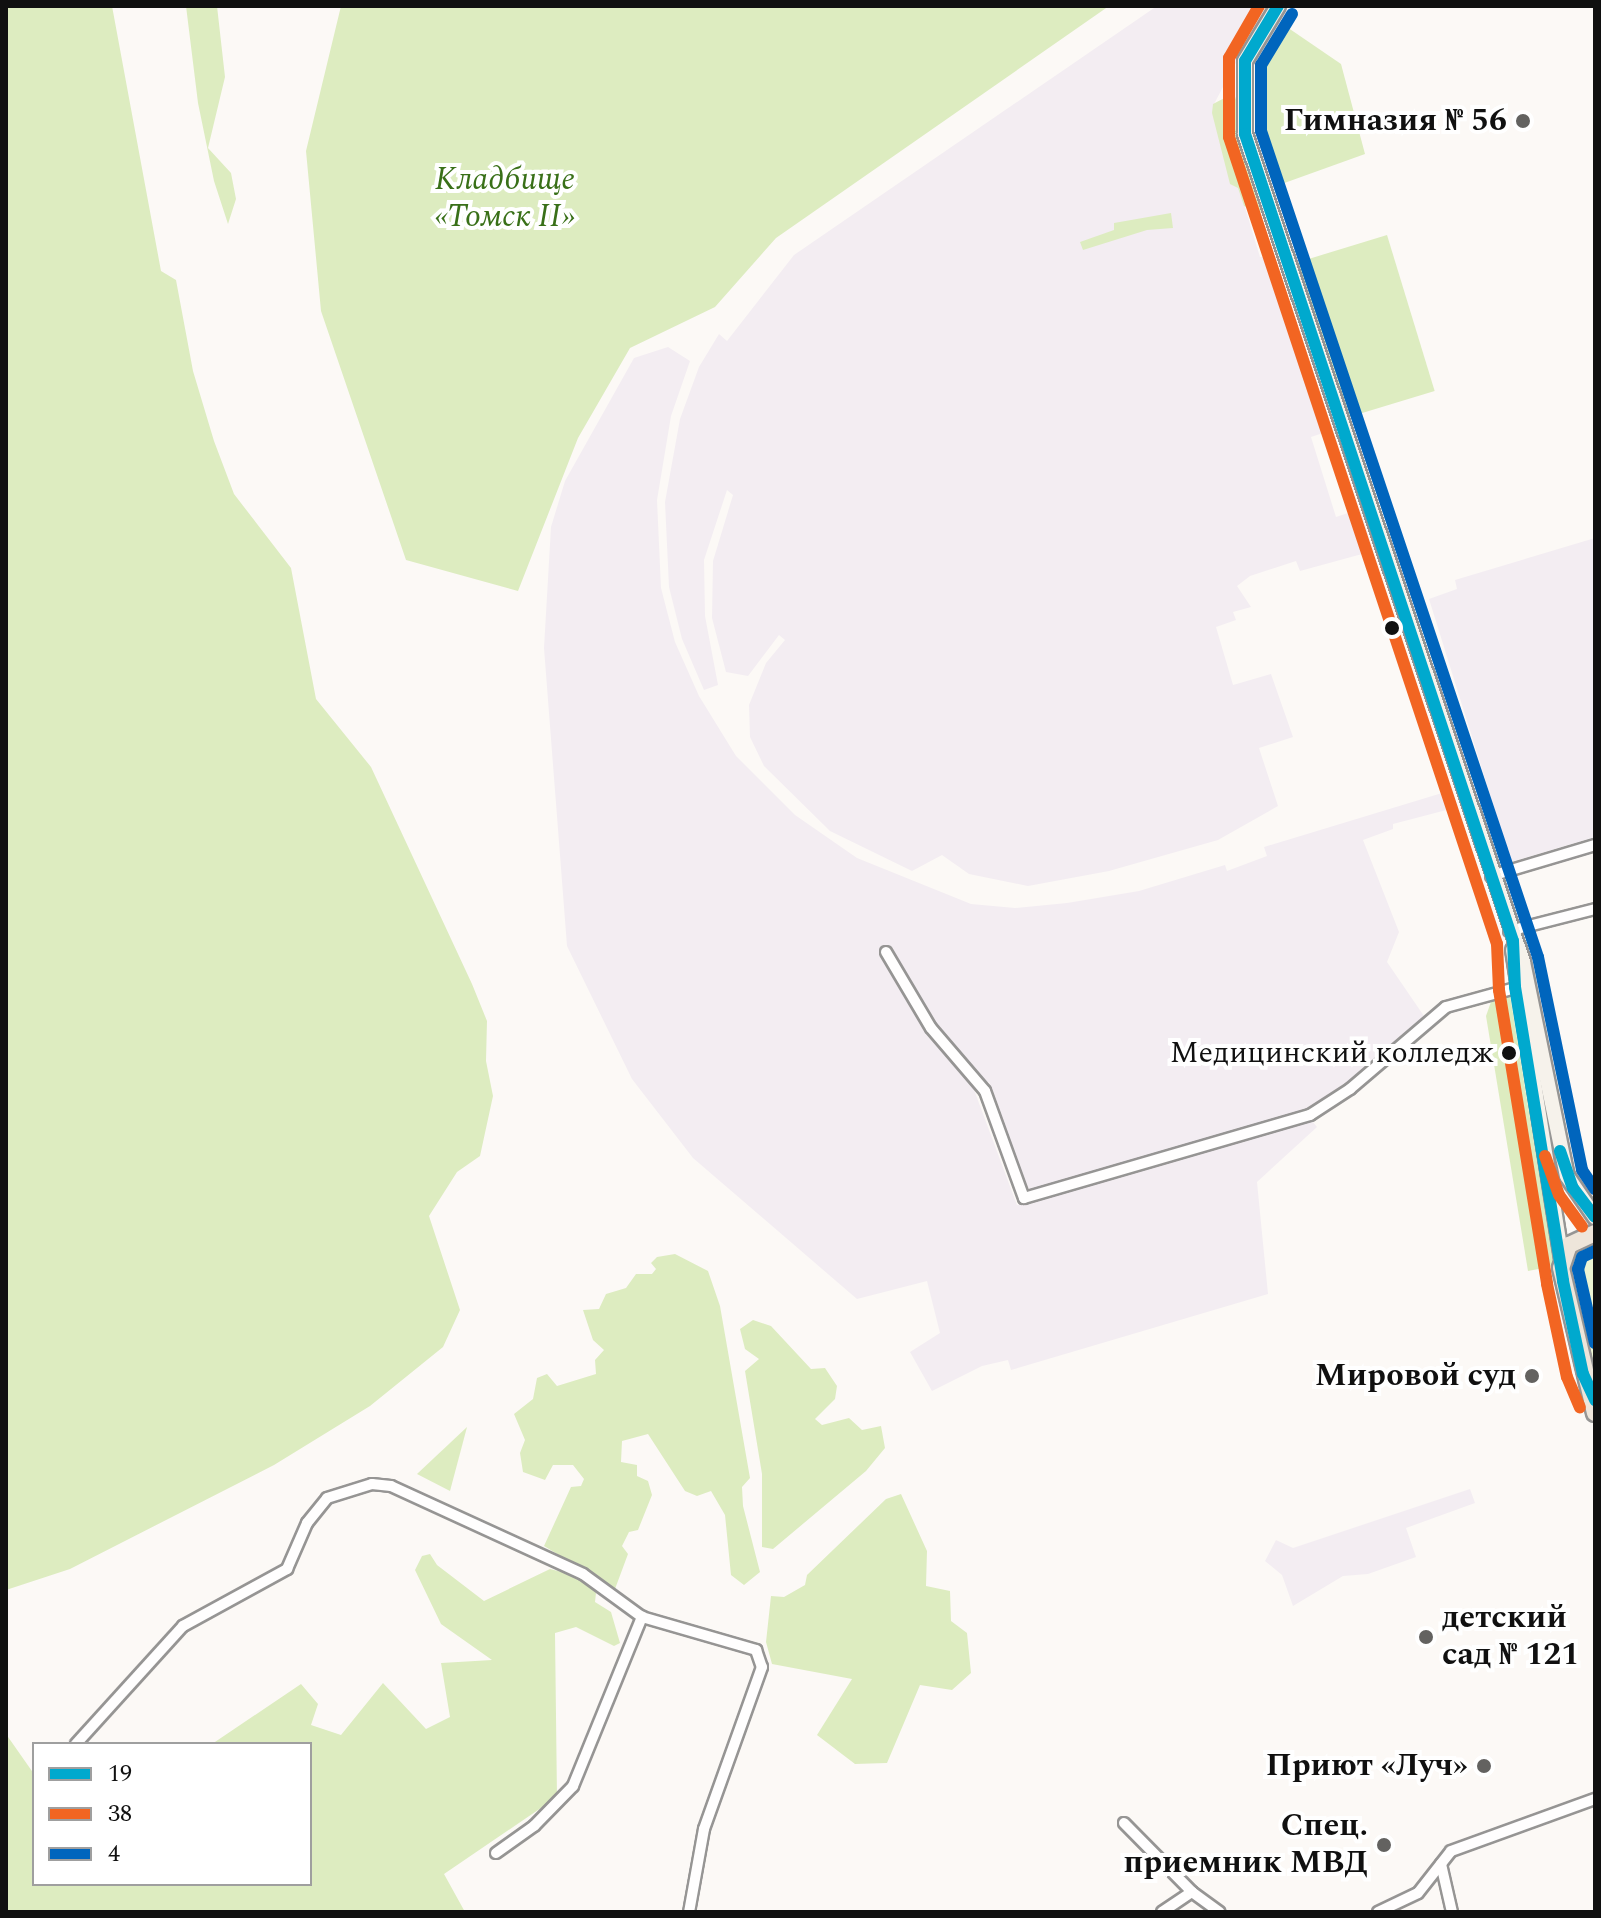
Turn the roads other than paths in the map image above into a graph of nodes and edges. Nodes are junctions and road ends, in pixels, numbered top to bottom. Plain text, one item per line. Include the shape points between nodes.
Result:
1 (1278, 6) edge
2 (1595, 845) edge
3 (1491, 876) junction
4 (1595, 909) edge
5 (1511, 936) junction
6 (886, 952) dead end
7 (1522, 986) junction
8 (1595, 1217) edge
9 (1595, 1233) edge
10 (1562, 1258) junction
11 (1592, 1398) edge
12 (1595, 1413) edge
13 (642, 1617) junction
14 (78, 1742) edge
15 (1595, 1799) edge
16 (1124, 1823) dead end
17 (496, 1853) dead end
18 (1441, 1864) junction
19 (1192, 1892) junction
20 (689, 1912) edge
21 (1162, 1912) edge
22 (1220, 1912) edge
23 (1378, 1912) edge
24 (1452, 1912) edge

1 - 3 main road via 1245,61 1245,134
2 - 3 street
3 - 5 main road
4 - 5 street
5 - 7 main road
6 - 7 street via 931,1028 985,1091 1024,1198 1310,1115 1350,1089 1446,1007
7 - 8 main road via 1562,1160 1573,1188
7 - 10 main road
9 - 10 main road via 1578,1237
10 - 11 main road
11 - 12 main road
13 - 14 street via 583,1574 441,1505 391,1486 353,1488 327,1498 314,1511 287,1569 183,1626
13 - 17 street via 573,1786 534,1826
13 - 20 street via 756,1650 762,1667 704,1829
15 - 18 street via 1451,1851
16 - 19 street
18 - 23 street via 1418,1893
18 - 24 street
19 - 21 street
19 - 22 street

